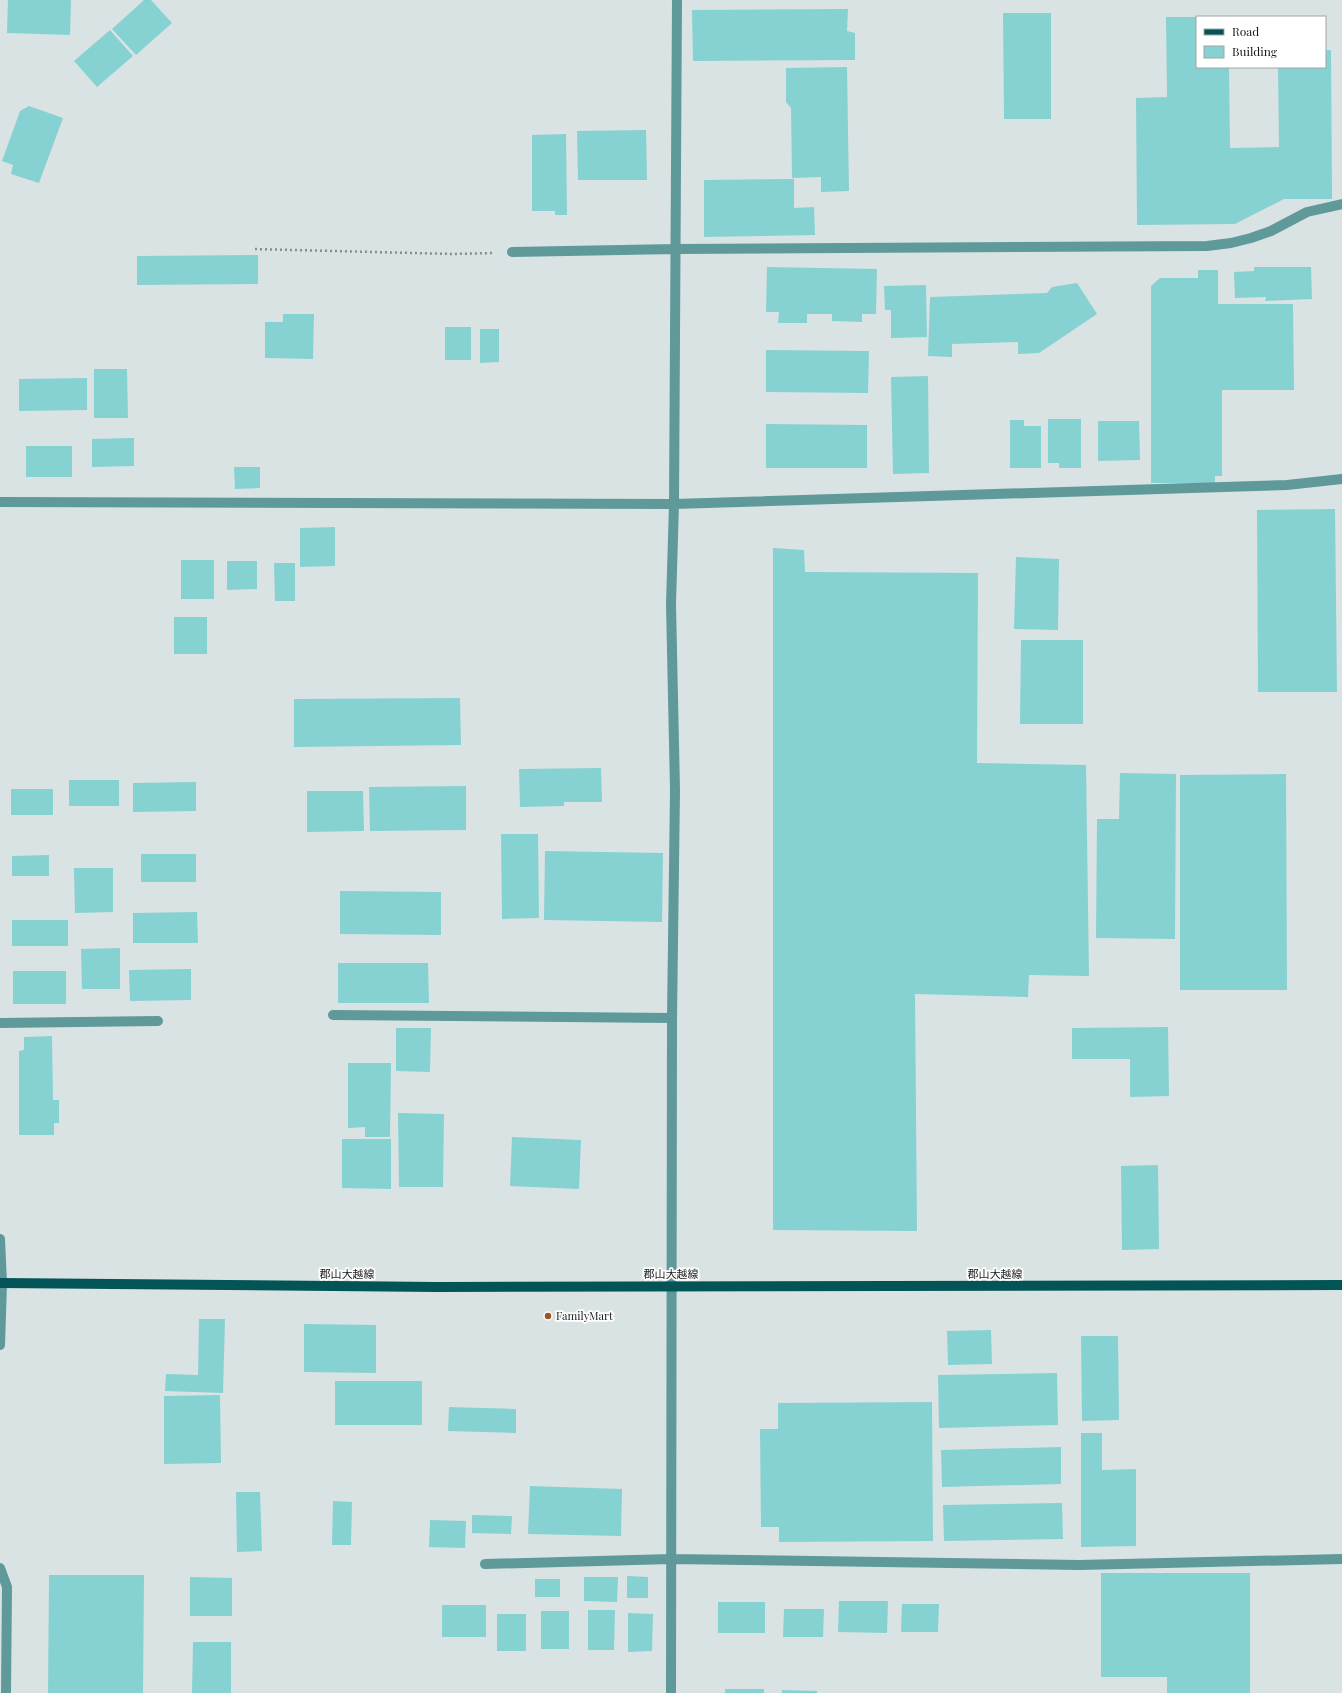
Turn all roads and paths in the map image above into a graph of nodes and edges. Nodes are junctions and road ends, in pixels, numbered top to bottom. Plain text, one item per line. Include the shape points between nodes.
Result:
1 (677, 0) edge
2 (1342, 204) edge
3 (255, 249) dead end
4 (676, 249) junction
5 (512, 252) joint
6 (1342, 479) edge
7 (0, 502) edge
8 (674, 504) junction
9 (333, 1015) dead end
10 (672, 1018) junction
11 (158, 1021) dead end
12 (0, 1023) edge
13 (0, 1239) edge
14 (1, 1283) edge
15 (1342, 1285) edge
16 (673, 1286) junction
17 (0, 1345) edge
18 (672, 1559) junction
19 (1342, 1559) edge
20 (485, 1564) dead end
21 (0, 1568) edge
22 (6, 1693) edge
23 (671, 1693) edge

1 - 4 street
2 - 4 street via 1306,212 1271,231 1251,238 1207,246
3 - 5 path via 452,254
4 - 5 street
4 - 8 street
6 - 8 street via 1271,485
7 - 8 street
8 - 10 street via 671,604 675,790
9 - 10 street
10 - 16 street
11 - 12 street
13 - 14 street
14 - 16 main road, 郡山大越線 via 430,1287
14 - 17 street
15 - 16 main road, 郡山大越線
16 - 18 street
18 - 19 street via 1079,1565
18 - 20 street
18 - 23 street
21 - 22 street via 7,1587

